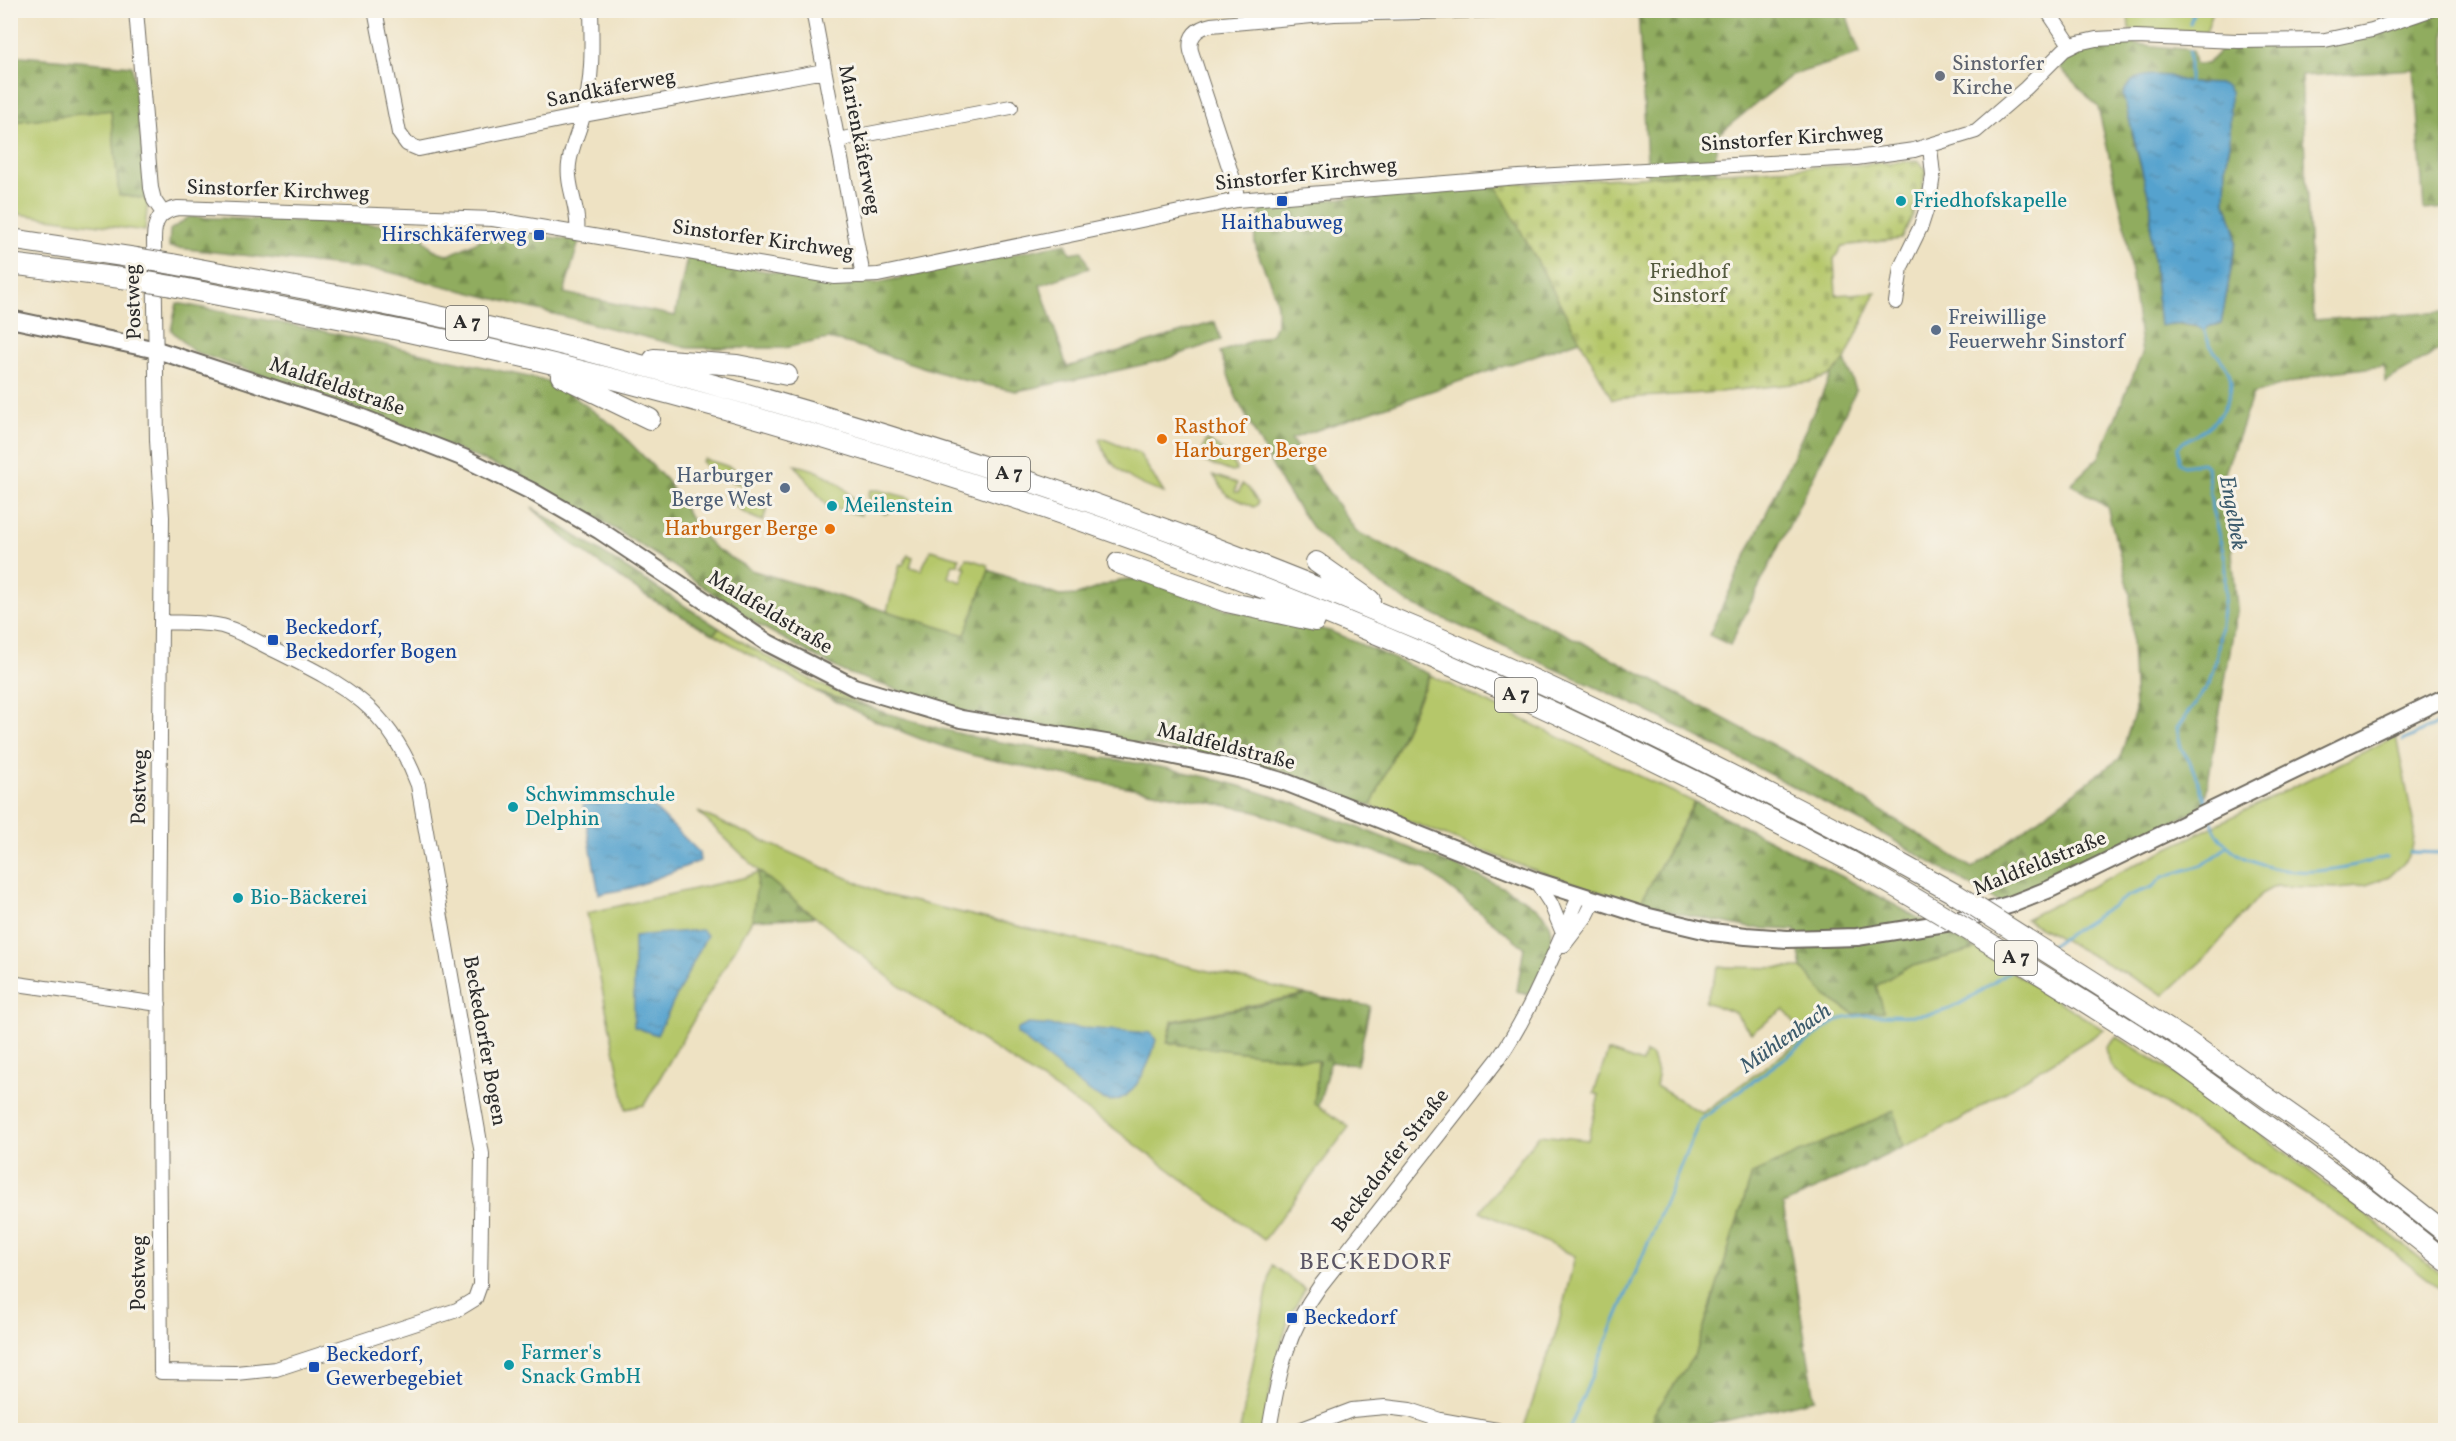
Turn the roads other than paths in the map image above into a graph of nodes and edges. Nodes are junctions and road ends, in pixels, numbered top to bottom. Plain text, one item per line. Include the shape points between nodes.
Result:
1 (136, 10) edge
2 (375, 10) edge
3 (591, 10) edge
4 (813, 10) edge
5 (1502, 10) edge
6 (2047, 10) edge
7 (2422, 12) edge
8 (2071, 46) junction
9 (824, 71) junction
10 (1011, 107) dead end
11 (584, 116) junction
12 (837, 140) junction
13 (1930, 147) junction
14 (1237, 200) junction
15 (166, 211) junction
16 (577, 232) junction
17 (10, 239) edge
18 (10, 264) edge
19 (863, 276) junction
20 (1896, 302) dead end
21 (10, 319) edge
22 (157, 350) junction
23 (592, 352) junction
24 (515, 355) junction
25 (787, 375) dead end
26 (650, 419) dead end
27 (1316, 562) dead end
28 (1118, 563) dead end
29 (163, 622) junction
30 (1416, 628) junction
31 (1379, 635) junction
32 (2445, 697) edge
33 (1536, 882) junction
34 (1586, 899) junction
35 (1563, 933) junction
36 (1553, 958) junction
37 (10, 983) edge
38 (159, 1004) junction
39 (2445, 1233) edge
40 (2445, 1261) edge
41 (160, 1372) joint
42 (1269, 1431) edge
43 (1299, 1431) edge
44 (1497, 1431) edge

1 - 15 street via 151,188 154,200
2 - 11 street, Sandkäferweg via 399,133 407,144 422,149
3 - 11 street via 593,61
4 - 9 street, Marienkäferweg
5 - 14 street via 1325,14 1199,29 1191,37 1190,47
6 - 8 street
7 - 8 street, Sinstorfer Kirchweg via 2372,30 2325,40 2136,37 2096,39
8 - 13 street, Sinstorfer Kirchweg via 1982,127
9 - 11 street, Sandkäferweg
9 - 12 street, Marienkäferweg
10 - 12 street
11 - 16 street via 568,166
12 - 19 street, Marienkäferweg
13 - 14 street, Sinstorfer Kirchweg via 1856,158 1519,177
13 - 20 street via 1933,175 1929,201 1901,267
14 - 19 street, Sinstorfer Kirchweg
15 - 16 street, Sinstorfer Kirchweg via 493,219
15 - 22 street, Postweg via 154,228
16 - 19 street, Sinstorfer Kirchweg via 835,277
17 - 23 highway, A 7, bridge via 342,296
18 - 24 highway, A 7, bridge via 172,286
21 - 22 main road, Maldfeldstraße
22 - 29 street, Postweg
22 - 33 main road, Maldfeldstraße via 360,417 464,458 599,530 768,643 854,687 961,719 1247,771 1285,782
23 - 25 highway via 737,365
23 - 30 highway, A 7 via 848,423 1009,474 1152,524
24 - 26 highway
24 - 31 highway, A 7 via 905,462 1128,538
27 - 30 highway
28 - 31 highway via 1227,602
29 - 38 street, Postweg
29 - 41 street, Beckedorfer Bogen via 224,627 288,657 344,686 396,736 418,785 482,1154 480,1285 475,1299 457,1310 276,1369
30 - 39 highway, A 7, bridge via 1647,732 1863,843 1976,907 2187,1041 2338,1148
31 - 40 highway, A 7, bridge via 1652,759 1850,861 2021,961 2178,1061 2369,1200
32 - 34 main road, Maldfeldstraße via 2059,885 1952,922 1888,934 1821,940 1746,936 1670,923
33 - 34 main road, Maldfeldstraße
33 - 35 street
34 - 35 street, Beckedorfer Straße
34 - 36 street, Beckedorfer Straße via 1587,915
35 - 36 street, Beckedorfer Straße
36 - 42 street, Beckedorfer Straße via 1517,1031 1499,1058 1298,1319 1280,1368
37 - 38 street
38 - 41 street, Postweg
43 - 44 street via 1352,1410 1385,1407

